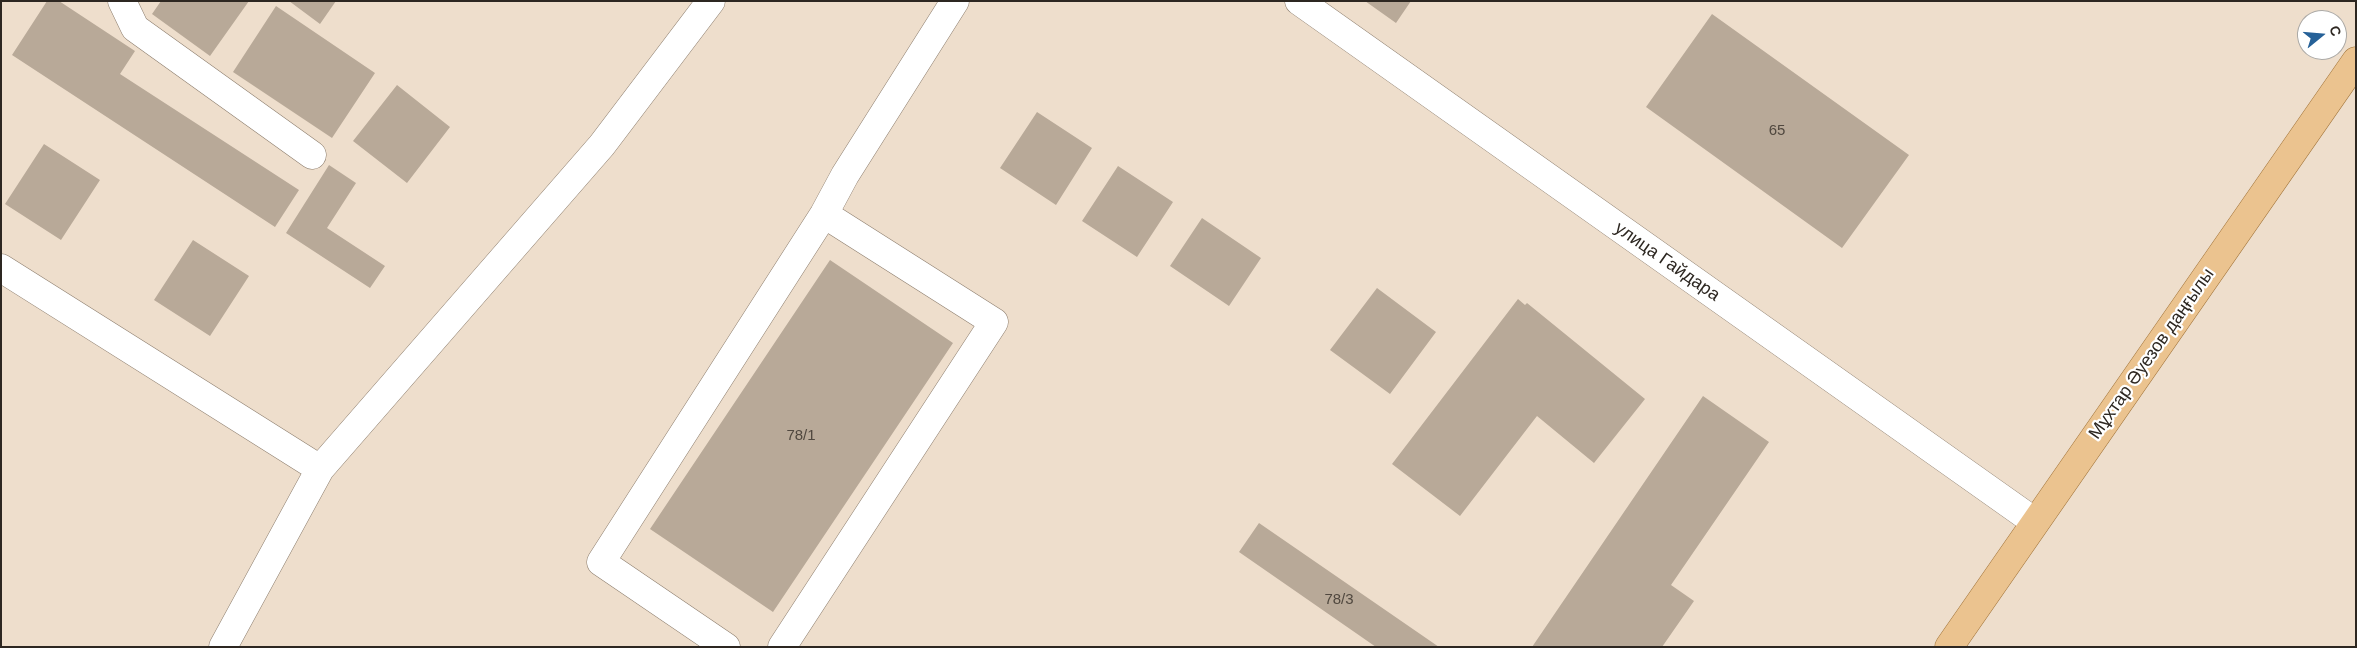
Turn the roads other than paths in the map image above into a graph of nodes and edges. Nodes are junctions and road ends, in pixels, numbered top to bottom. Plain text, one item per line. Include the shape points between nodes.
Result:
1 (122, 1) edge
2 (711, 1) edge
3 (955, 1) edge
4 (1300, 1) edge
5 (2356, 61) edge
6 (312, 155) dead end
7 (824, 214) junction
8 (1, 268) edge
9 (320, 469) junction
10 (2034, 522) junction
11 (223, 647) edge
12 (726, 647) edge
13 (782, 647) edge
14 (1949, 647) edge

1 - 6 street via 135,28
2 - 9 street via 602,145
3 - 7 street
4 - 10 street, улица Гайдара
5 - 10 main road, Мұхтар Әуезов даңғылы
7 - 12 street via 601,562
7 - 13 street via 994,322
8 - 9 street
9 - 11 street
10 - 14 main road, Мұхтар Әуезов даңғылы

